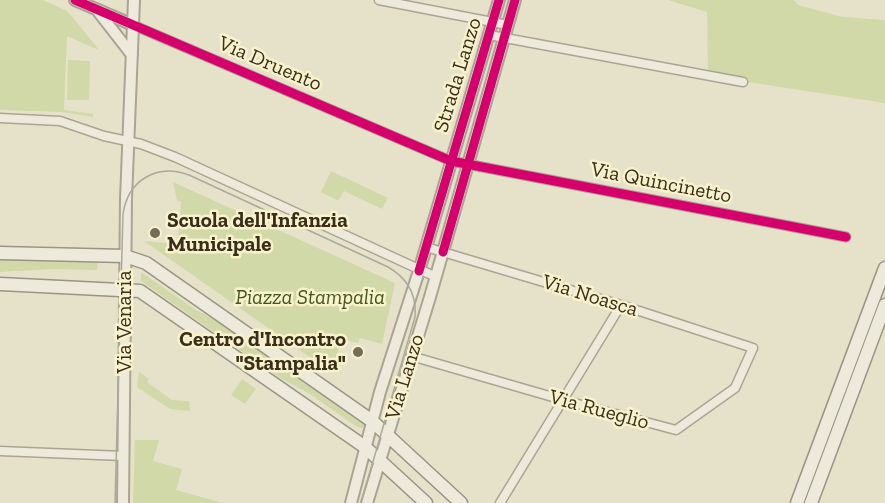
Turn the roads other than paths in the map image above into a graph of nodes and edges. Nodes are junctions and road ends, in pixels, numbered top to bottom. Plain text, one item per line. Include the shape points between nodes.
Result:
1 (75, 0) edge
2 (134, 0) edge
3 (379, 0) edge
4 (499, 0) edge
5 (515, 0) edge
6 (96, 9) junction
7 (493, 22) junction
8 (133, 25) junction
9 (508, 25) junction
10 (489, 35) junction
11 (504, 38) junction
12 (132, 55) junction
13 (743, 82) dead end
14 (0, 118) edge
15 (128, 141) junction
16 (451, 160) junction
17 (468, 164) junction
18 (846, 237) dead end
19 (426, 247) junction
20 (443, 252) junction
21 (0, 253) edge
22 (125, 256) junction
23 (885, 268) edge
24 (419, 271) junction
25 (436, 277) junction
26 (0, 284) edge
27 (126, 290) junction
28 (621, 305) junction
29 (885, 305) edge
30 (753, 348) joint
31 (411, 356) junction
32 (563, 400) junction
33 (372, 421) junction
34 (387, 435) junction
35 (365, 447) junction
36 (0, 451) edge
37 (123, 456) junction
38 (379, 459) junction
39 (123, 503) edge
40 (351, 503) edge
41 (368, 503) edge
42 (426, 503) edge
43 (461, 503) edge
44 (500, 503) edge
45 (797, 503) edge
46 (811, 503) edge

1 - 6 street, Via Druento
2 - 8 street, Via Venaria
3 - 7 street
4 - 7 street, Strada Lanzo
5 - 9 street, Strada Lanzo
6 - 8 street, Via Druento
6 - 12 street
7 - 9 street
7 - 10 street, Strada Lanzo
8 - 12 street, Via Venaria
8 - 16 street, Via Druento
9 - 11 street, Strada Lanzo
10 - 11 street
10 - 16 street, Strada Lanzo
11 - 13 street
11 - 17 street, Strada Lanzo
12 - 15 street, Via Venaria
14 - 15 street via 60,121
15 - 22 street, Via Venaria
15 - 24 street via 175,158
16 - 17 street, Strada Lanzo
16 - 19 street, Strada Lanzo
17 - 18 street, Via Quincinetto
17 - 20 street, Strada Lanzo
19 - 20 street, Via Noasca
19 - 24 street, Strada Lanzo
20 - 25 street, Via Lanzo
20 - 28 street, Via Noasca
21 - 22 main road
22 - 27 street, Via Venaria
22 - 33 main road via 146,263
23 - 45 main road
24 - 25 street
24 - 33 street, Via Lanzo
25 - 31 street, Via Lanzo
26 - 27 main road
27 - 35 main road via 140,291
27 - 37 street, Via Venaria
28 - 30 street, Via Noasca
28 - 32 street
29 - 46 main road
30 - 32 street, Via Rueglio via 735,388 676,430
31 - 32 street, Via Rueglio
31 - 34 street, Via Lanzo
32 - 44 street
33 - 34 main road
33 - 35 street, Via Lanzo
34 - 38 street, Via Lanzo
34 - 43 main road
35 - 38 main road
35 - 40 street, Via Lanzo
36 - 37 street
37 - 39 street, Via Venaria
38 - 41 street, Via Lanzo
38 - 42 main road

